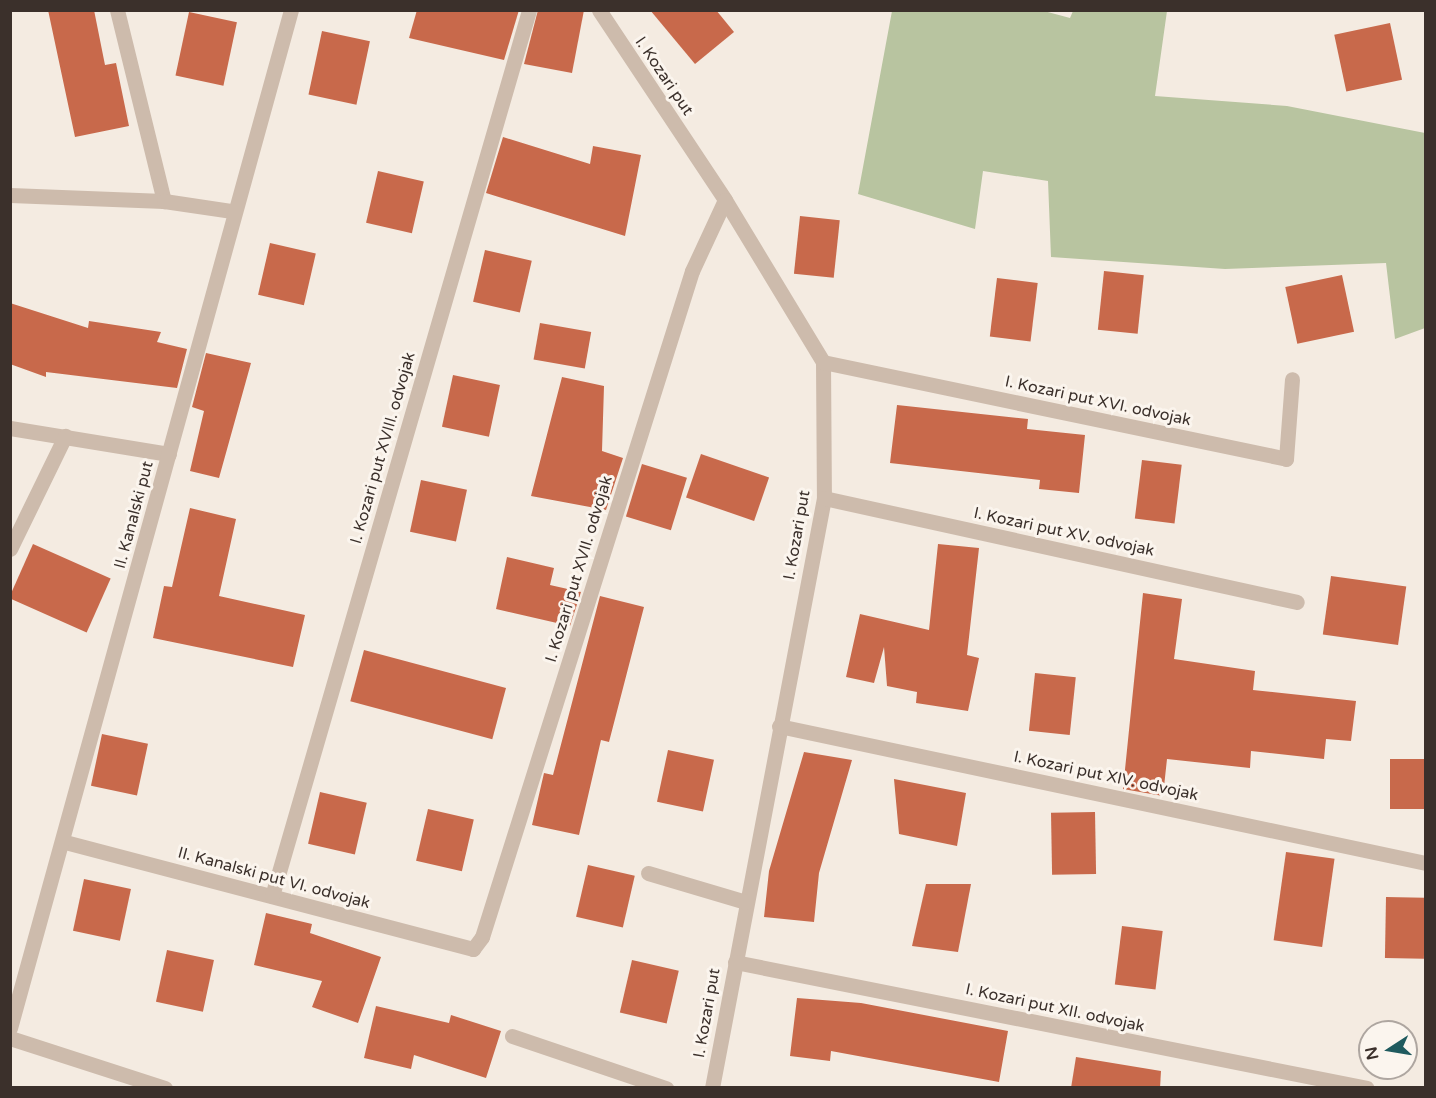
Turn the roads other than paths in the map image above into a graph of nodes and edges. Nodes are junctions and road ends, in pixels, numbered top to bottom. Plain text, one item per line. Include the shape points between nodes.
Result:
1 (117, 10) edge
2 (291, 10) edge
3 (530, 10) edge
4 (599, 10) edge
5 (10, 195) edge
6 (725, 200) junction
7 (164, 201) junction
8 (232, 211) junction
9 (823, 362) junction
10 (1292, 379) dead end
11 (10, 428) edge
12 (65, 436) junction
13 (169, 454) junction
14 (824, 498) junction
15 (10, 549) edge
16 (1298, 602) dead end
17 (779, 726) junction
18 (65, 842) junction
19 (1425, 863) edge
20 (648, 873) dead end
21 (272, 896) junction
22 (746, 902) junction
23 (473, 949) joint
24 (735, 962) junction
25 (10, 1028) edge
26 (512, 1036) dead end
27 (10, 1038) edge
28 (165, 1088) edge
29 (666, 1088) edge
30 (712, 1088) edge
31 (1367, 1088) edge

1 - 7 street
2 - 8 street, II. Kanalski put
3 - 21 street, I. Kozari put XVIII. odvojak
4 - 6 street, I. Kozari put
5 - 7 street
6 - 9 street, I. Kozari put
6 - 23 street, I. Kozari put XVII. odvojak via 692,271 486,928
7 - 8 street
8 - 13 street, II. Kanalski put
9 - 10 street, I. Kozari put XVI. odvojak via 1286,459
9 - 14 street, I. Kozari put
11 - 12 street
12 - 13 street
12 - 15 street via 34,510
13 - 18 street, II. Kanalski put
14 - 16 street, I. Kozari put XV. odvojak
14 - 17 street, I. Kozari put
17 - 19 street, I. Kozari put XIV. odvojak
17 - 22 street, I. Kozari put
18 - 21 street, II. Kanalski put VI. odvojak
18 - 25 street, II. Kanalski put
20 - 22 street
21 - 23 street, II. Kanalski put VI. odvojak
22 - 24 street, I. Kozari put
24 - 30 street, I. Kozari put
24 - 31 street, I. Kozari put XII. odvojak
26 - 29 street
27 - 28 street

